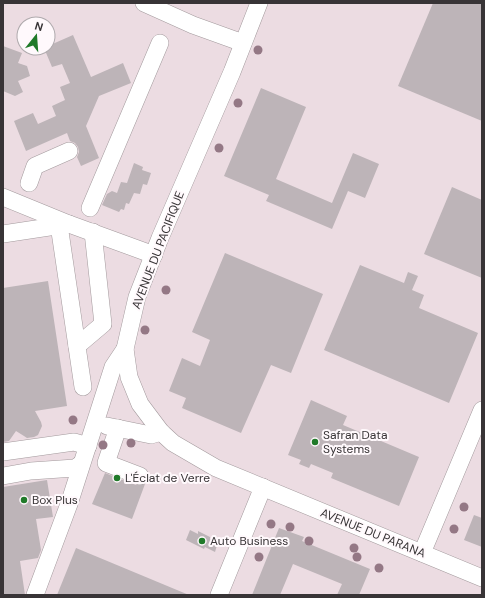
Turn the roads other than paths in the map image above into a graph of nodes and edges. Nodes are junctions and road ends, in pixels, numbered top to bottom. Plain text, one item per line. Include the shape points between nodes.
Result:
1 (144, 3) edge
2 (259, 3) edge
3 (160, 43) dead end
4 (243, 43) junction
5 (69, 151) dead end
6 (29, 183) dead end
7 (3, 197) edge
8 (90, 208) dead end
9 (64, 225) junction
10 (93, 232) junction
11 (3, 234) edge
12 (154, 255) junction
13 (77, 346) junction
14 (125, 349) junction
15 (83, 387) dead end
16 (482, 410) edge
17 (96, 423) junction
18 (118, 428) junction
19 (160, 432) junction
20 (88, 446) junction
21 (3, 452) edge
22 (81, 464) junction
23 (3, 476) edge
24 (140, 476) dead end
25 (263, 488) junction
26 (422, 553) junction
27 (482, 578) edge
28 (35, 595) edge
29 (219, 595) edge

1 - 4 street via 193,25
2 - 4 street, AVENUE DU PACIFIQUE
3 - 8 street via 115,166
4 - 12 street, AVENUE DU PACIFIQUE
5 - 6 street via 35,166
7 - 9 street
9 - 10 street
9 - 11 street
9 - 13 street
10 - 12 street
10 - 13 street via 103,324
12 - 14 street, AVENUE DU PACIFIQUE via 136,297
13 - 15 street
14 - 17 street via 113,367
14 - 19 street, AVENUE DU PACIFIQUE via 129,378 140,404
16 - 26 street
17 - 18 street
17 - 20 street
18 - 19 street via 150,435
18 - 24 street via 106,463
19 - 25 street, AVENUE DU PACIFIQUE via 173,443 216,468
20 - 21 street via 74,442
20 - 22 street
22 - 23 street via 76,468
22 - 28 street
25 - 26 street, AVENUE DU PARANA
25 - 29 street
26 - 27 street, AVENUE DU PARANA

